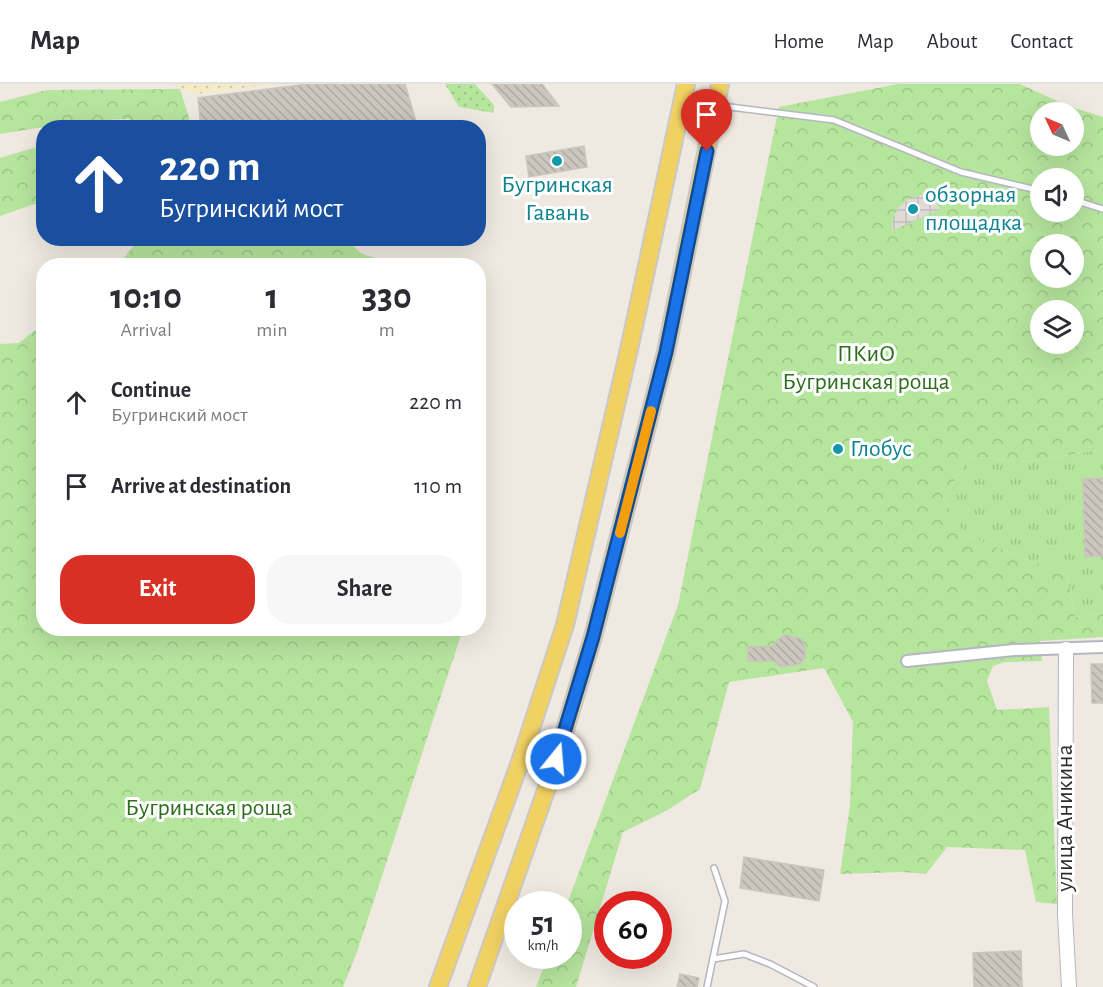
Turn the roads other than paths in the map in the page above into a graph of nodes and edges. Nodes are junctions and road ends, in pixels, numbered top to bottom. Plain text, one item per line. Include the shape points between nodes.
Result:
1 (686, 84) edge
2 (720, 84) edge
3 (722, 106) dead end
4 (1030, 188) edge
5 (1084, 203) edge
6 (1103, 209) edge
7 (1103, 647) edge
8 (1066, 649) junction
9 (908, 661) dead end
10 (714, 868) dead end
11 (713, 959) junction
12 (438, 987) edge
13 (477, 987) edge
14 (707, 987) edge
15 (814, 987) edge
16 (1069, 987) edge

1 - 12 main road via 565,626
2 - 13 main road via 666,352 593,637 551,776
3 - 4 lane via 834,120 961,172
5 - 6 lane
7 - 8 street
8 - 9 street
8 - 16 street, улица Аникина via 1065,914
10 - 11 lane via 724,901
11 - 14 lane
11 - 15 lane via 744,954

